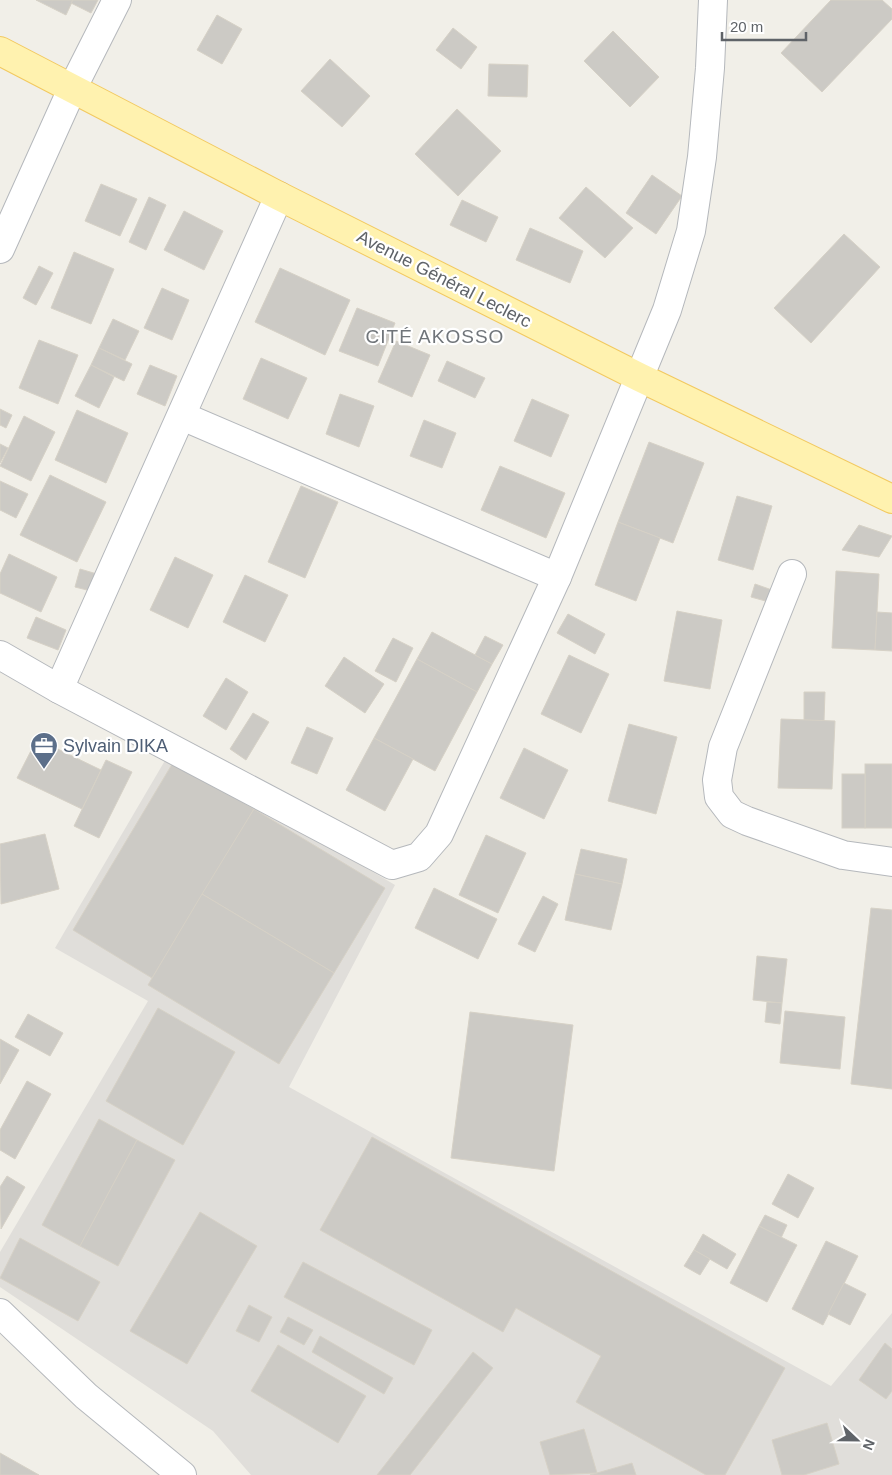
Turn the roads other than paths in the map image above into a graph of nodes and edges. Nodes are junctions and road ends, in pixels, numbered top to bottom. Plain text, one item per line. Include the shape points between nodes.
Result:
1 (117, 0) edge
2 (713, 0) edge
3 (0, 50) edge
4 (73, 87) junction
5 (279, 196) junction
6 (0, 249) edge
7 (639, 377) junction
8 (182, 416) junction
9 (892, 499) edge
10 (792, 574) dead end
11 (557, 577) junction
12 (0, 655) edge
13 (59, 689) junction
14 (892, 862) edge
15 (0, 1313) edge
16 (182, 1475) edge

1 - 4 street
2 - 7 street via 707,98 691,231 667,310
3 - 4 main road, Avenue Général Leclerc
4 - 5 main road, Avenue Général Leclerc
4 - 6 street
5 - 7 main road, Avenue Général Leclerc
5 - 8 street
7 - 9 main road, Avenue Général Leclerc
7 - 11 street
8 - 11 street
8 - 13 street
10 - 14 street via 723,747 717,780 719,797 732,814 747,822 842,855
11 - 13 street via 439,834 419,857 392,865
12 - 13 street
15 - 16 street via 86,1396

